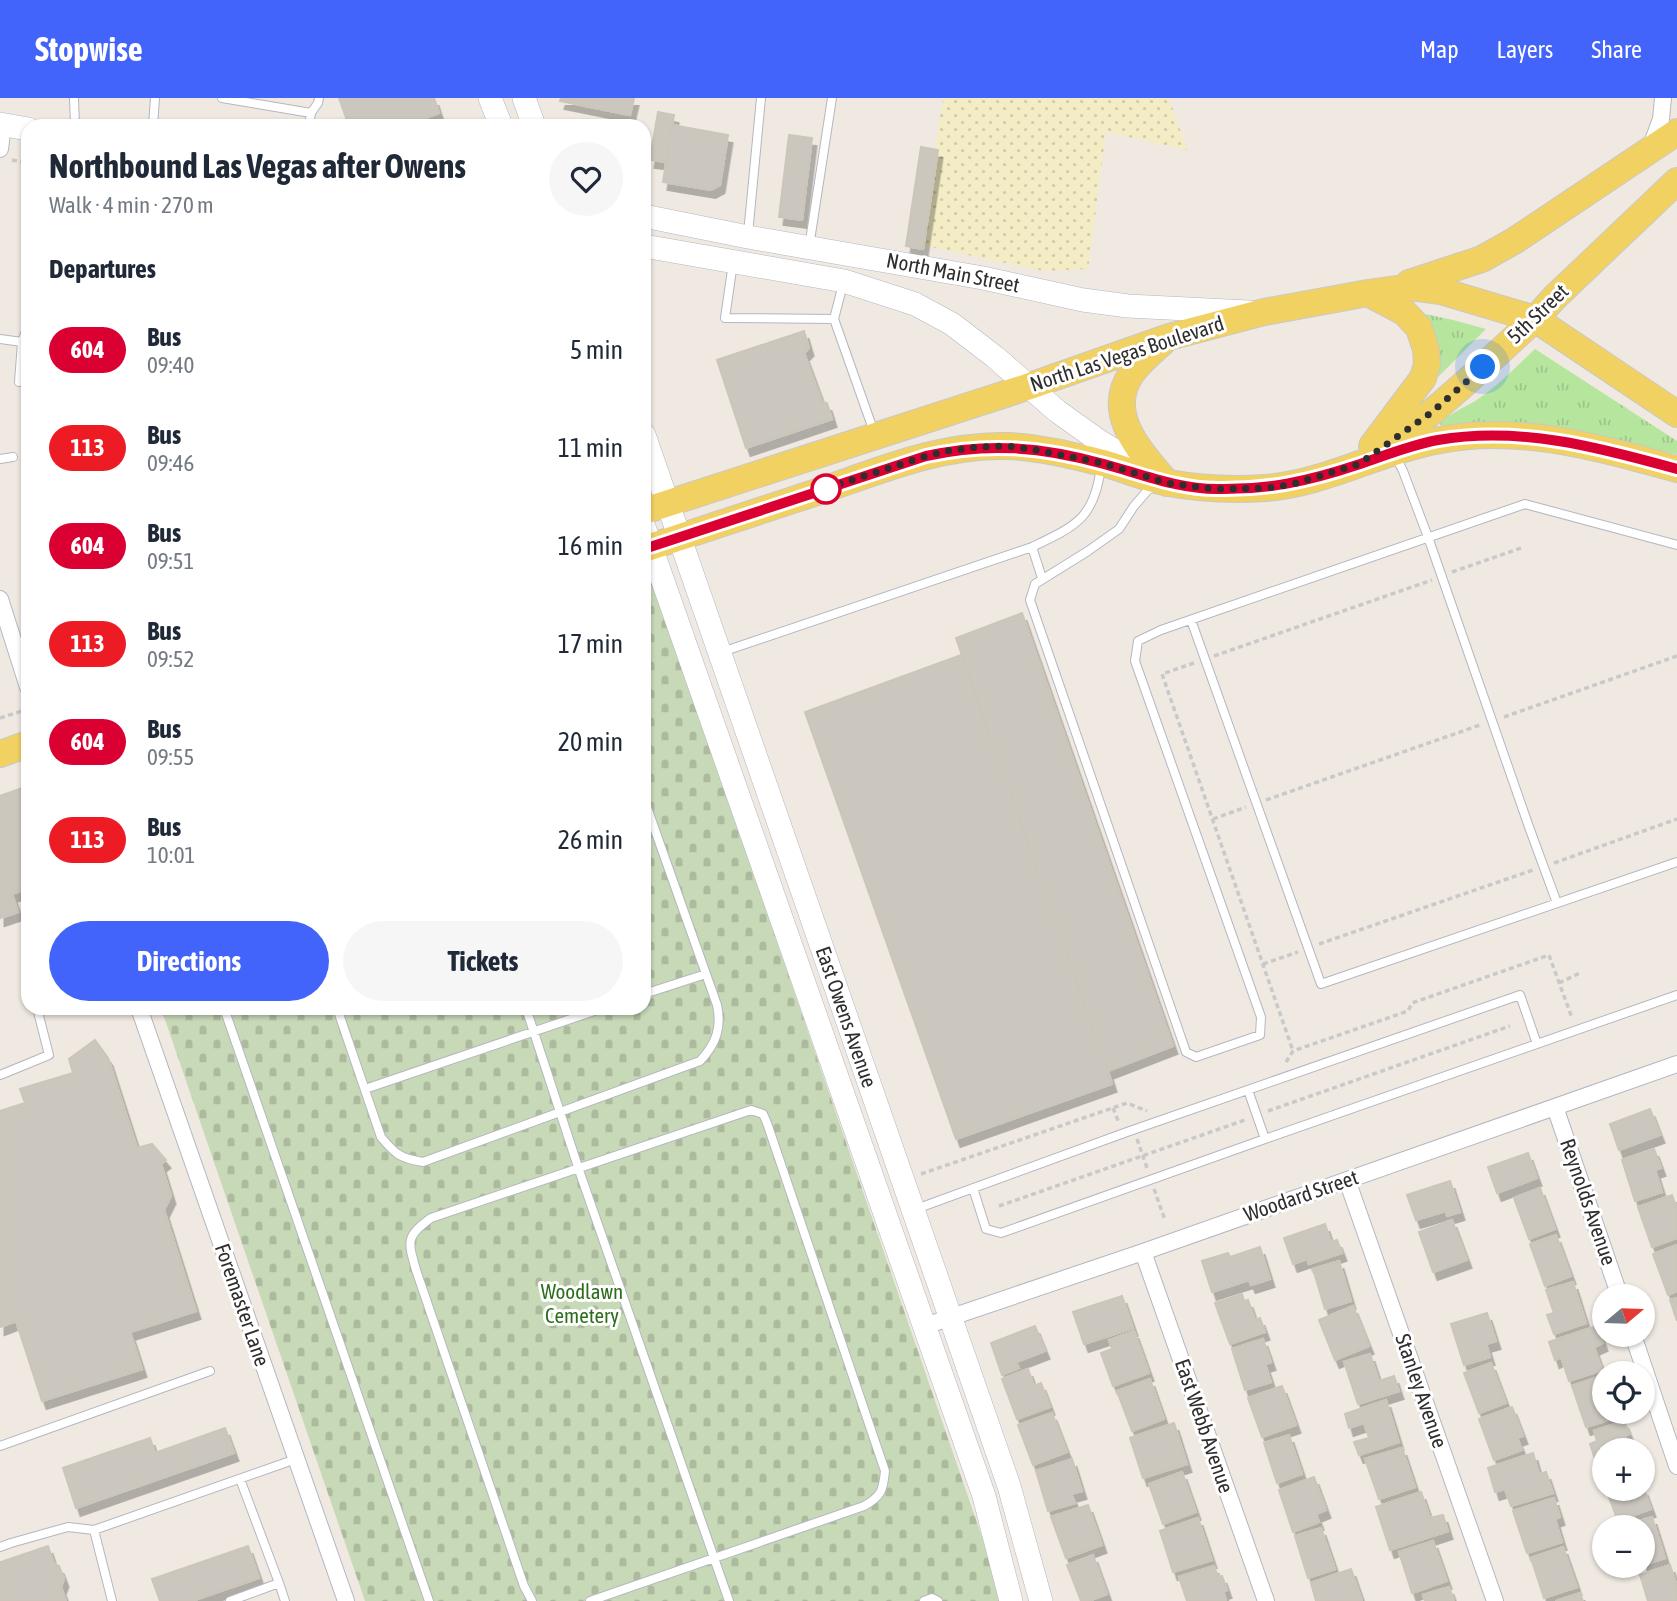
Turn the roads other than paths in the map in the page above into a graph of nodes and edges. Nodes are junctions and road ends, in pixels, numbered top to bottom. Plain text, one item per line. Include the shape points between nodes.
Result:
1 (74, 98) edge
2 (155, 98) edge
3 (222, 98) edge
4 (319, 98) edge
5 (524, 98) edge
6 (761, 98) edge
7 (832, 98) edge
8 (1663, 98) edge
9 (311, 113) junction
10 (75, 119) edge
11 (154, 119) edge
12 (310, 119) edge
13 (532, 119) edge
14 (2, 125) edge
15 (21, 128) edge
16 (1677, 132) edge
17 (0, 149) edge
18 (1650, 150) junction
19 (1677, 181) edge
20 (651, 217) edge
21 (748, 237) junction
22 (651, 247) edge
23 (808, 247) junction
24 (734, 260) junction
25 (844, 281) junction
26 (1368, 293) junction
27 (1264, 312) junction
28 (834, 319) junction
29 (1535, 319) junction
30 (1169, 337) junction
31 (0, 339) edge
32 (21, 342) edge
33 (21, 355) edge
34 (19, 382) dead end
35 (1027, 387) junction
36 (1677, 414) edge
37 (876, 435) junction
38 (1393, 451) junction
39 (13, 457) dead end
40 (0, 458) edge
41 (1102, 463) junction
42 (1359, 464) junction
43 (1677, 469) edge
44 (651, 478) edge
45 (1167, 483) junction
46 (656, 508) edge
47 (1429, 537) junction
48 (680, 538) junction
49 (651, 541) edge
50 (1677, 545) edge
51 (1032, 547) junction
52 (651, 555) edge
53 (1042, 578) junction
54 (0, 599) edge
55 (1191, 620) junction
56 (4, 628) edge
57 (721, 652) junction
58 (21, 670) edge
59 (21, 746) edge
60 (0, 754) edge
61 (651, 819) edge
62 (1677, 862) edge
63 (1557, 903) junction
64 (706, 974) junction
65 (651, 992) edge
66 (1677, 995) edge
67 (39, 1015) edge
68 (141, 1015) edge
69 (226, 1015) edge
70 (339, 1015) edge
71 (528, 1015) edge
72 (582, 1015) edge
73 (534, 1031) junction
74 (1537, 1044) junction
75 (1677, 1064) edge
76 (0, 1075) edge
77 (365, 1089) junction
78 (1248, 1090) junction
79 (1555, 1107) junction
80 (561, 1112) junction
81 (1265, 1139) junction
82 (579, 1168) junction
83 (1347, 1180) junction
84 (973, 1188) junction
85 (913, 1210) junction
86 (1143, 1252) junction
87 (1616, 1284) edge
88 (950, 1318) junction
89 (925, 1326) junction
90 (1637, 1348) edge
91 (211, 1371) dead end
92 (0, 1446) edge
93 (296, 1459) junction
94 (1677, 1466) edge
95 (240, 1479) junction
96 (94, 1530) junction
97 (0, 1547) edge
98 (713, 1557) junction
99 (279, 1583) junction
100 (112, 1601) edge
101 (230, 1601) edge
102 (285, 1601) edge
103 (346, 1601) edge
104 (429, 1601) edge
105 (532, 1601) edge
106 (590, 1601) edge
107 (729, 1601) edge
108 (924, 1601) edge
109 (938, 1601) edge
110 (1011, 1601) edge
111 (1041, 1601) edge
112 (1265, 1601) edge
113 (1494, 1601) edge

1 - 10 lane
2 - 11 lane
3 - 9 lane
4 - 9 lane
5 - 13 main road
6 - 21 lane
7 - 23 lane
8 - 18 street
9 - 12 lane
14 - 15 main road
14 - 17 street
16 - 18 main road
18 - 26 main road via 1482,259
19 - 29 main road, 5th Street
20 - 21 main road, North Main Street
21 - 23 main road, North Main Street
22 - 24 main road, North Main Street
23 - 27 main road, North Main Street via 1083,300
24 - 25 main road, North Main Street
24 - 28 lane via 725,318
25 - 28 lane
25 - 35 main road, North Main Street via 915,304 952,324
26 - 27 main road, North Las Vegas Boulevard
26 - 29 main road, North Las Vegas Boulevard via 1411,287 1441,290
26 - 42 main road via 1404,312 1419,328 1427,364 1423,378
27 - 30 main road, North Las Vegas Boulevard
28 - 37 lane
29 - 36 main road, North Las Vegas Boulevard
29 - 42 main road, 5th Street via 1432,412
30 - 35 main road, North Las Vegas Boulevard
30 - 45 main road via 1133,372 1121,406 1129,432
31 - 32 lane
33 - 34 lane
35 - 37 main road, North Las Vegas Boulevard
35 - 45 main road, North Main Street
37 - 46 main road, North Las Vegas Boulevard
38 - 42 main road
38 - 43 main road via 1436,440 1499,434 1556,439
38 - 47 lane
39 - 40 lane
41 - 45 main road
41 - 48 main road via 1008,446 947,451
41 - 51 lane via 1091,507 1061,533
42 - 45 main road via 1267,488 1214,489
44 - 46 main road, East Owens Avenue
45 - 53 lane via 1148,490 1119,529
46 - 48 main road, East Owens Avenue
47 - 50 lane via 1525,504
47 - 55 lane
47 - 63 lane
48 - 49 main road
48 - 57 main road, East Owens Avenue
51 - 53 lane
51 - 57 lane
52 - 89 main road, East Owens Avenue
53 - 55 lane via 1030,600 1186,1052 1196,1057 1260,1035 1261,1017 1135,661 1138,641
54 - 56 street
55 - 63 lane via 1321,984
56 - 58 street
57 - 85 main road, East Owens Avenue
59 - 60 main road
61 - 64 lane
62 - 63 lane
64 - 65 lane
64 - 80 lane via 720,1020 710,1051 700,1061
66 - 74 lane
67 - 76 lane via 49,1055
68 - 93 street, Foremaster Lane
69 - 104 lane
70 - 77 lane
71 - 73 lane
72 - 73 lane
73 - 77 lane
73 - 80 lane
74 - 78 lane via 1520,995
74 - 81 lane
75 - 79 street, Woodard Street
77 - 80 lane via 381,1137 394,1153 422,1162
78 - 81 lane
78 - 84 lane
79 - 83 street, Woodard Street
79 - 87 street, Reynolds Avenue
80 - 82 lane
81 - 84 lane via 1001,1233 986,1228
82 - 98 lane
82 - 98 lane via 751,1110 763,1114 767,1124 885,1471 884,1489 864,1506
82 - 105 lane via 431,1219 410,1240 415,1270
83 - 86 street, Woodard Street
83 - 113 street, Stanley Avenue
84 - 85 lane
85 - 88 main road, East Owens Avenue
86 - 88 street, Woodard Street
86 - 112 street, East Webb Avenue
88 - 89 street, Woodard Street
88 - 111 main road, East Owens Avenue via 1009,1486
89 - 110 main road, East Owens Avenue via 984,1496
90 - 94 street
91 - 92 lane
93 - 95 lane
93 - 103 street, Foremaster Lane
95 - 96 lane
95 - 99 lane
96 - 97 lane via 68,1527
96 - 100 lane
98 - 106 lane
98 - 107 lane
99 - 101 lane
99 - 102 lane
108 - 109 lane

